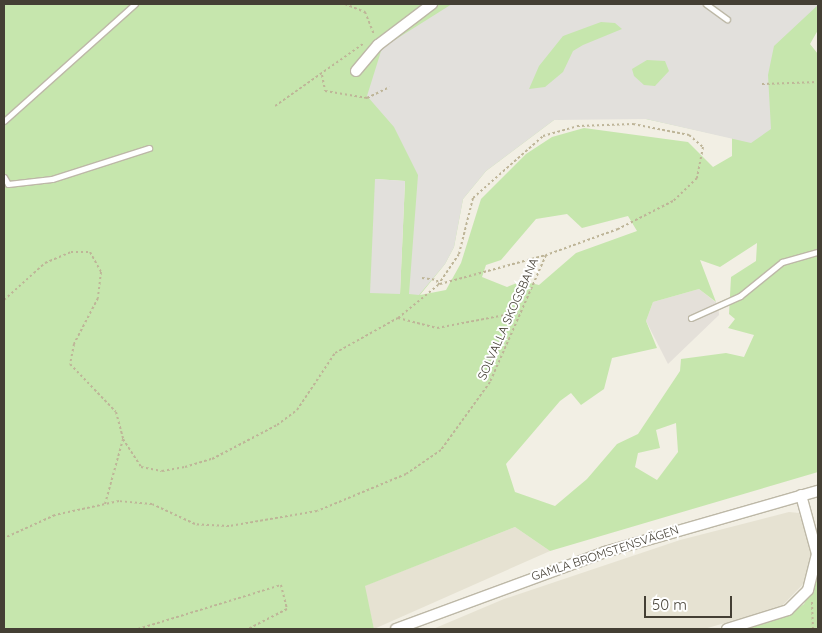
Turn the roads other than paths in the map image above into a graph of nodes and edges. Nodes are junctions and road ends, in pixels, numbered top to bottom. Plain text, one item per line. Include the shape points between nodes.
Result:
1 (135, 4) edge
2 (432, 4) edge
3 (706, 4) edge
4 (727, 19) dead end
5 (356, 70) dead end
6 (4, 121) edge
7 (149, 148) dead end
8 (4, 177) edge
9 (818, 252) edge
10 (691, 318) dead end
11 (818, 491) edge
12 (801, 495) junction
13 (396, 629) edge
14 (727, 629) edge

1 - 6 lane
2 - 5 street via 378,45
3 - 4 lane
7 - 8 lane via 52,179 8,184
9 - 10 lane via 782,262 740,296
11 - 12 street, GAMLA BROMSTENSVÄGEN
12 - 13 street, GAMLA BROMSTENSVÄGEN via 605,552
12 - 14 street via 817,554 808,590 788,610

